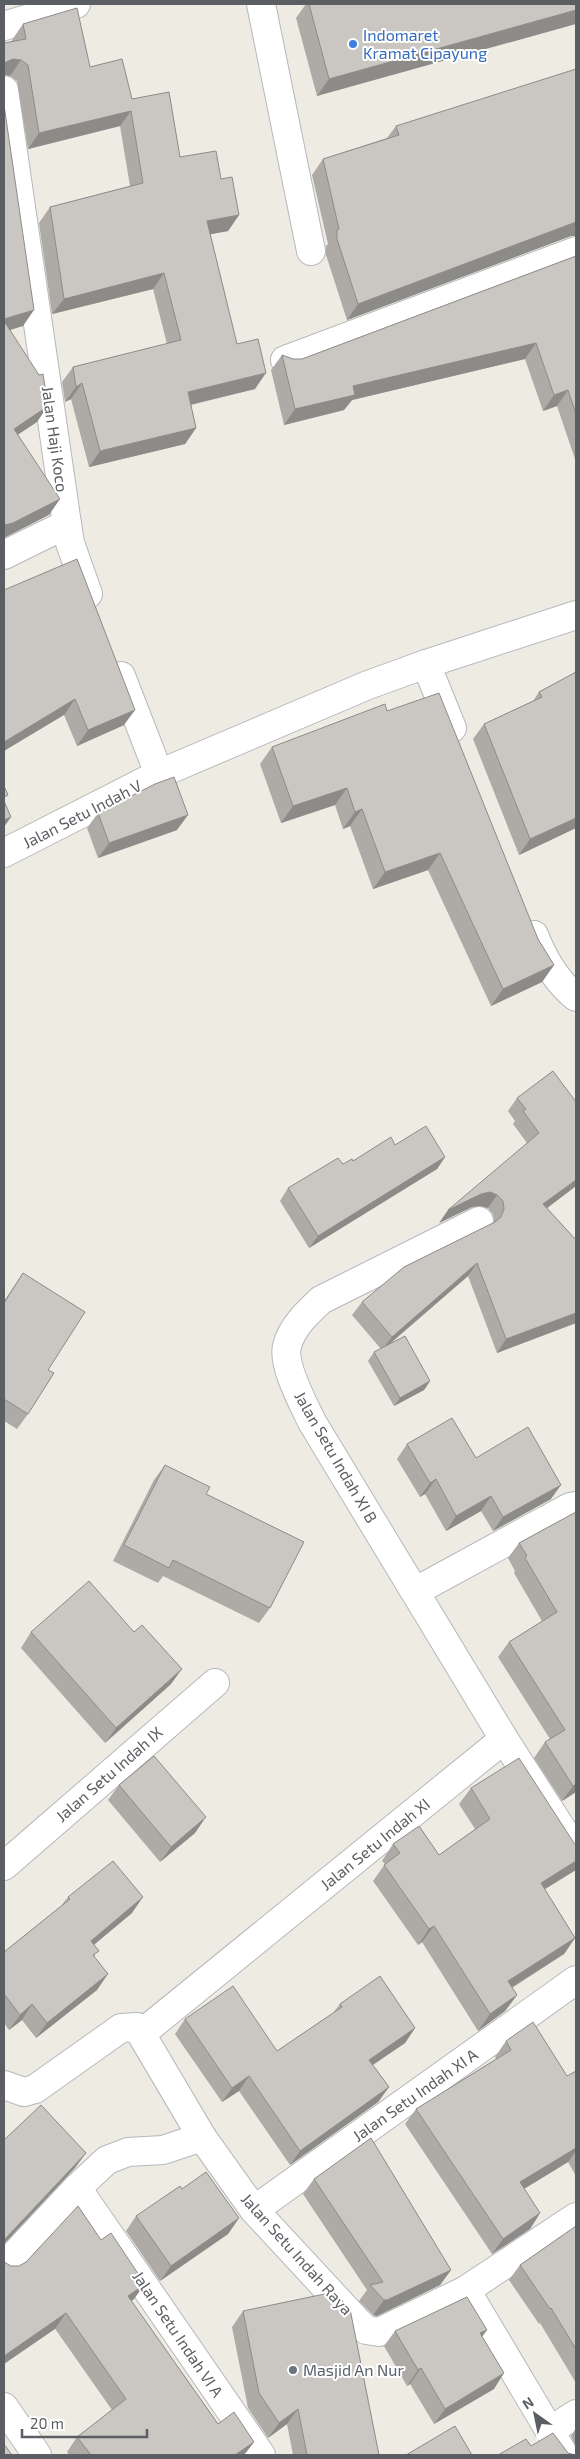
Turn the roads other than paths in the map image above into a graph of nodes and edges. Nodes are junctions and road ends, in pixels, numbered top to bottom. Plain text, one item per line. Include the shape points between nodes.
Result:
1 (76, 4) edge
2 (261, 4) edge
3 (4, 26) edge
4 (4, 90) edge
5 (576, 250) edge
6 (310, 251) dead end
7 (285, 360) edge
8 (67, 524) junction
9 (4, 555) edge
10 (96, 614) edge
11 (576, 615) edge
12 (110, 649) edge
13 (426, 664) junction
14 (463, 756) edge
15 (159, 774) junction
16 (4, 853) edge
17 (525, 913) edge
18 (576, 997) edge
19 (479, 1221) dead end
20 (576, 1506) edge
21 (416, 1591) junction
22 (215, 1683) dead end
23 (504, 1739) junction
24 (576, 1852) edge
25 (4, 1866) edge
26 (576, 1980) edge
27 (142, 2033) junction
28 (4, 2085) edge
29 (202, 2137) junction
30 (77, 2188) junction
31 (254, 2210) junction
32 (576, 2217) edge
33 (4, 2266) edge
34 (466, 2290) junction
35 (4, 2407) edge
36 (576, 2414) edge
37 (550, 2431) junction
38 (38, 2455) edge
39 (261, 2455) edge
40 (564, 2455) edge

1 - 3 street
2 - 6 street
4 - 8 street, Jalan Haji Koco
5 - 7 street
8 - 9 street
8 - 10 street, Jalan Haji Koco
11 - 13 street, Jalan Setu Indah V
12 - 15 street
13 - 14 street
13 - 15 street, Jalan Setu Indah V via 368,685
15 - 16 street, Jalan Setu Indah V
17 - 18 street via 540,950 564,987
19 - 21 street, Jalan Setu Indah XI B via 321,1300 301,1319 287,1347 293,1383 312,1422
20 - 21 street
21 - 23 street, Jalan Setu Indah XI B
22 - 25 street, Jalan Setu Indah IX
23 - 24 street
23 - 27 street, Jalan Setu Indah XI
26 - 31 street, Jalan Setu Indah XI A
27 - 28 street via 137,2027 121,2028 35,2089 24,2092
27 - 29 street, Jalan Setu Indah Raya
29 - 30 street via 163,2150 117,2155 107,2160
29 - 31 street, Jalan Setu Indah Raya
30 - 33 street
30 - 39 street, Jalan Setu Indah VI A
31 - 34 street, Jalan Setu Indah Raya via 366,2330 379,2332 393,2327
32 - 34 street
34 - 37 street
35 - 38 street
36 - 37 street
37 - 40 street

